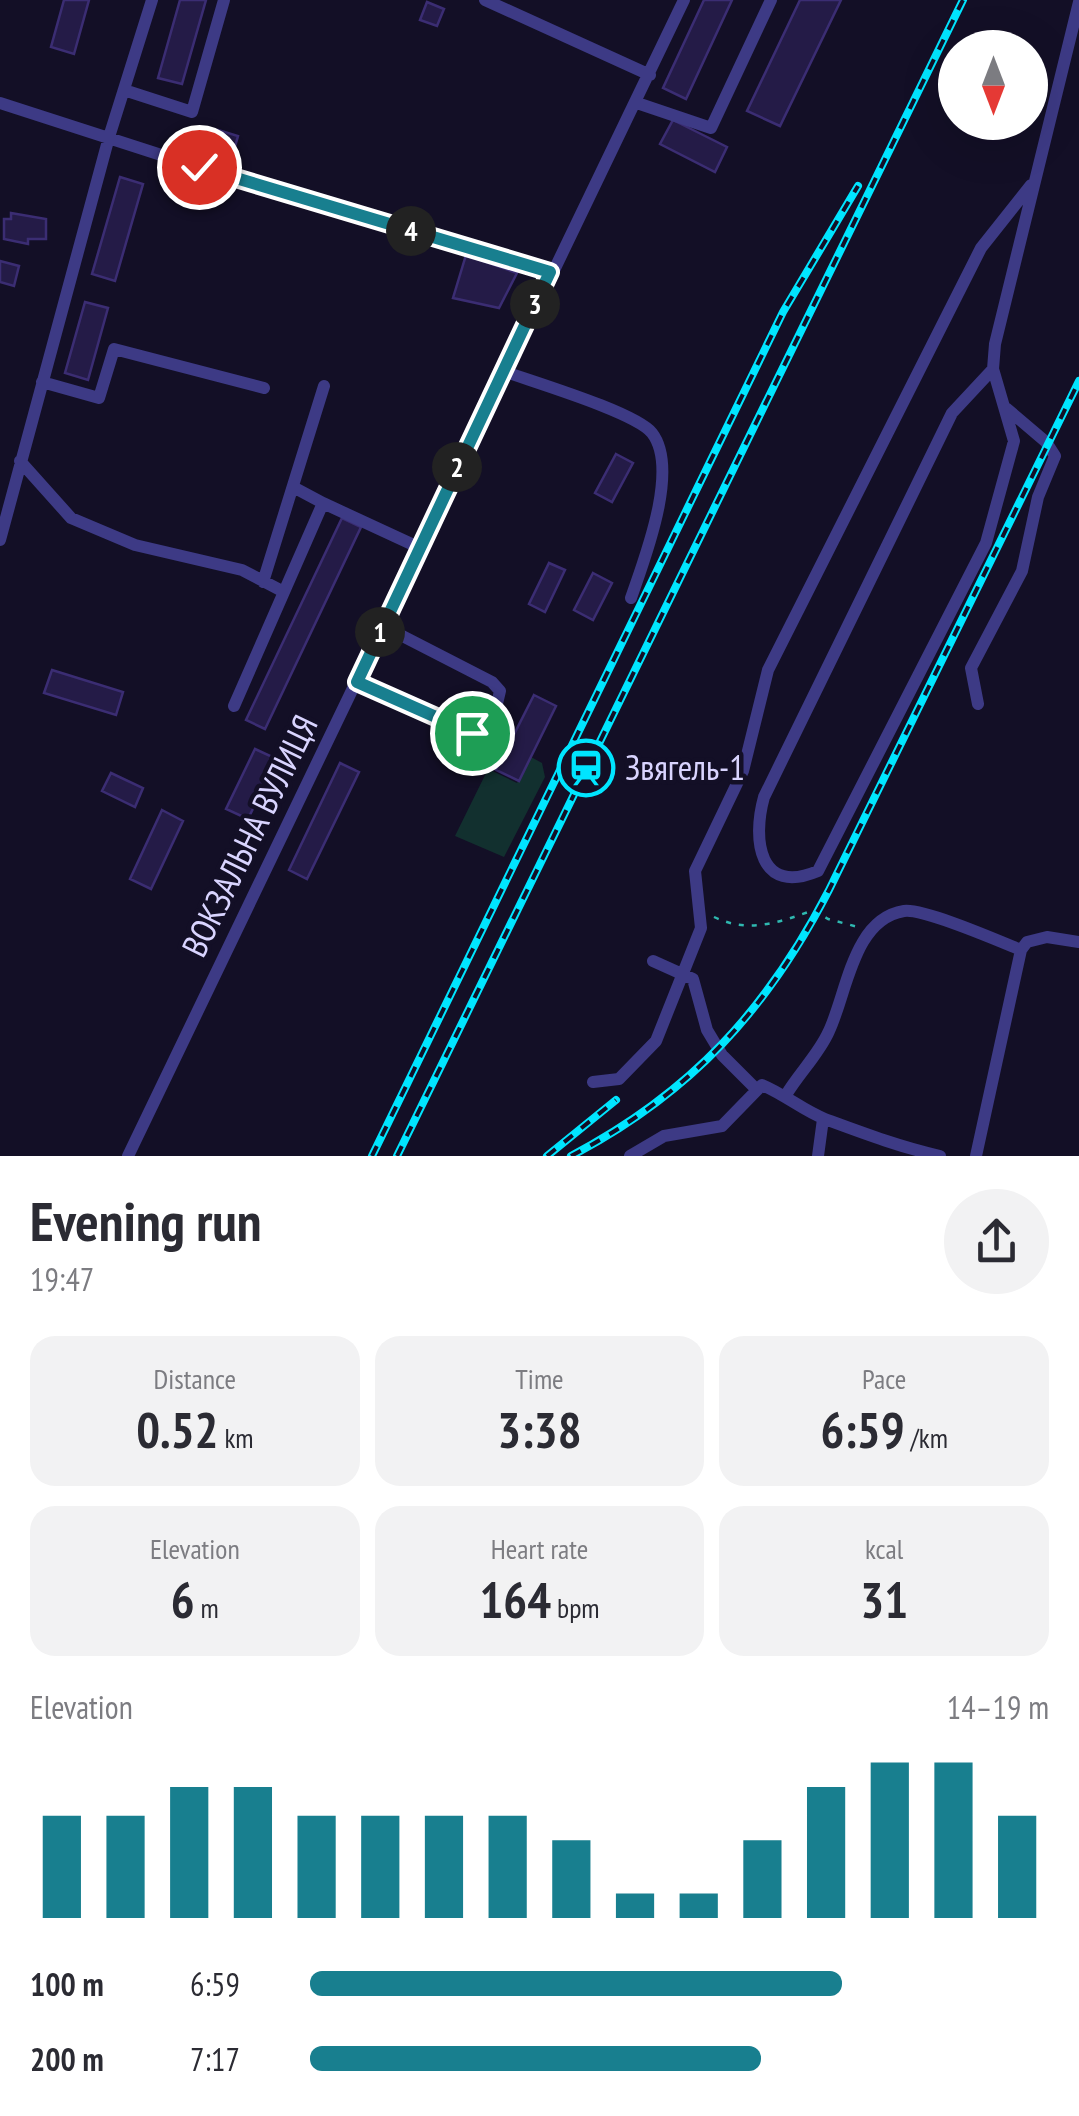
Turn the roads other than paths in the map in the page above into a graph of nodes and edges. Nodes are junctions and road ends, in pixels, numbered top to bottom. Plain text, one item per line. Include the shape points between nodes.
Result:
1 (152, 0) edge
2 (224, 0) edge
3 (485, 0) edge
4 (684, 0) edge
5 (771, 0) edge
6 (1079, 2) edge
7 (650, 75) junction
8 (124, 90) junction
9 (636, 102) junction
10 (0, 103) edge
11 (109, 138) junction
12 (1036, 179) junction
13 (550, 272) junction
14 (993, 369) junction
15 (503, 371) junction
16 (42, 382) junction
17 (324, 386) dead end
18 (264, 388) dead end
19 (1006, 408) junction
20 (20, 461) junction
21 (292, 487) junction
22 (323, 503) junction
23 (0, 540) edge
24 (418, 548) junction
25 (263, 582) junction
26 (284, 592) junction
27 (631, 598) dead end
28 (383, 626) junction
29 (357, 682) junction
30 (978, 704) dead end
31 (234, 706) dead end
32 (1079, 942) edge
33 (1022, 950) junction
34 (653, 961) dead end
35 (686, 976) junction
36 (593, 1082) dead end
37 (755, 1088) junction
38 (786, 1095) junction
39 (823, 1119) junction
40 (128, 1156) edge
41 (630, 1156) edge
42 (818, 1156) edge
43 (940, 1156) edge
44 (976, 1156) edge

1 - 8 street
2 - 8 street via 192,112
3 - 7 street
4 - 7 street, ВОКЗАЛЬНА ВУЛИЦЯ
5 - 9 street via 711,128
6 - 12 street
7 - 9 street, ВОКЗАЛЬНА ВУЛИЦЯ
8 - 11 street
9 - 13 street, ВОКЗАЛЬНА ВУЛИЦЯ
10 - 11 street
11 - 13 street
11 - 16 street
12 - 14 street
12 - 35 street via 972,264 768,670 742,771 695,871 701,928
13 - 15 street, ВОКЗАЛЬНА ВУЛИЦЯ
14 - 19 street
14 - 19 street via 952,412 764,797 756,828 760,856 776,874 800,879 818,871 986,543 1014,441
15 - 24 street, ВОКЗАЛЬНА ВУЛИЦЯ
15 - 27 street via 651,431 660,448 660,486 653,536
16 - 18 street via 99,398 114,348
16 - 20 street
17 - 21 street
19 - 30 street via 1055,456 1022,571 971,668
20 - 23 street
20 - 25 street via 71,518 135,545 242,570
21 - 22 street
21 - 25 street
22 - 24 street
22 - 26 street
24 - 28 street, ВОКЗАЛЬНА ВУЛИЦЯ
25 - 26 street
26 - 31 street
28 - 29 street, ВОКЗАЛЬНА ВУЛИЦЯ
28 - 29 street via 492,682 500,691 496,708 483,731 472,733
29 - 40 street, ВОКЗАЛЬНА ВУЛИЦЯ
32 - 33 street via 1047,937
33 - 38 street via 907,910 869,931 828,1034
33 - 44 street
34 - 35 street
35 - 36 street via 638,1064 620,1079
35 - 37 street via 702,999 706,1030
37 - 38 street
37 - 41 street via 722,1126 664,1136
38 - 39 street
39 - 42 street
39 - 43 street

